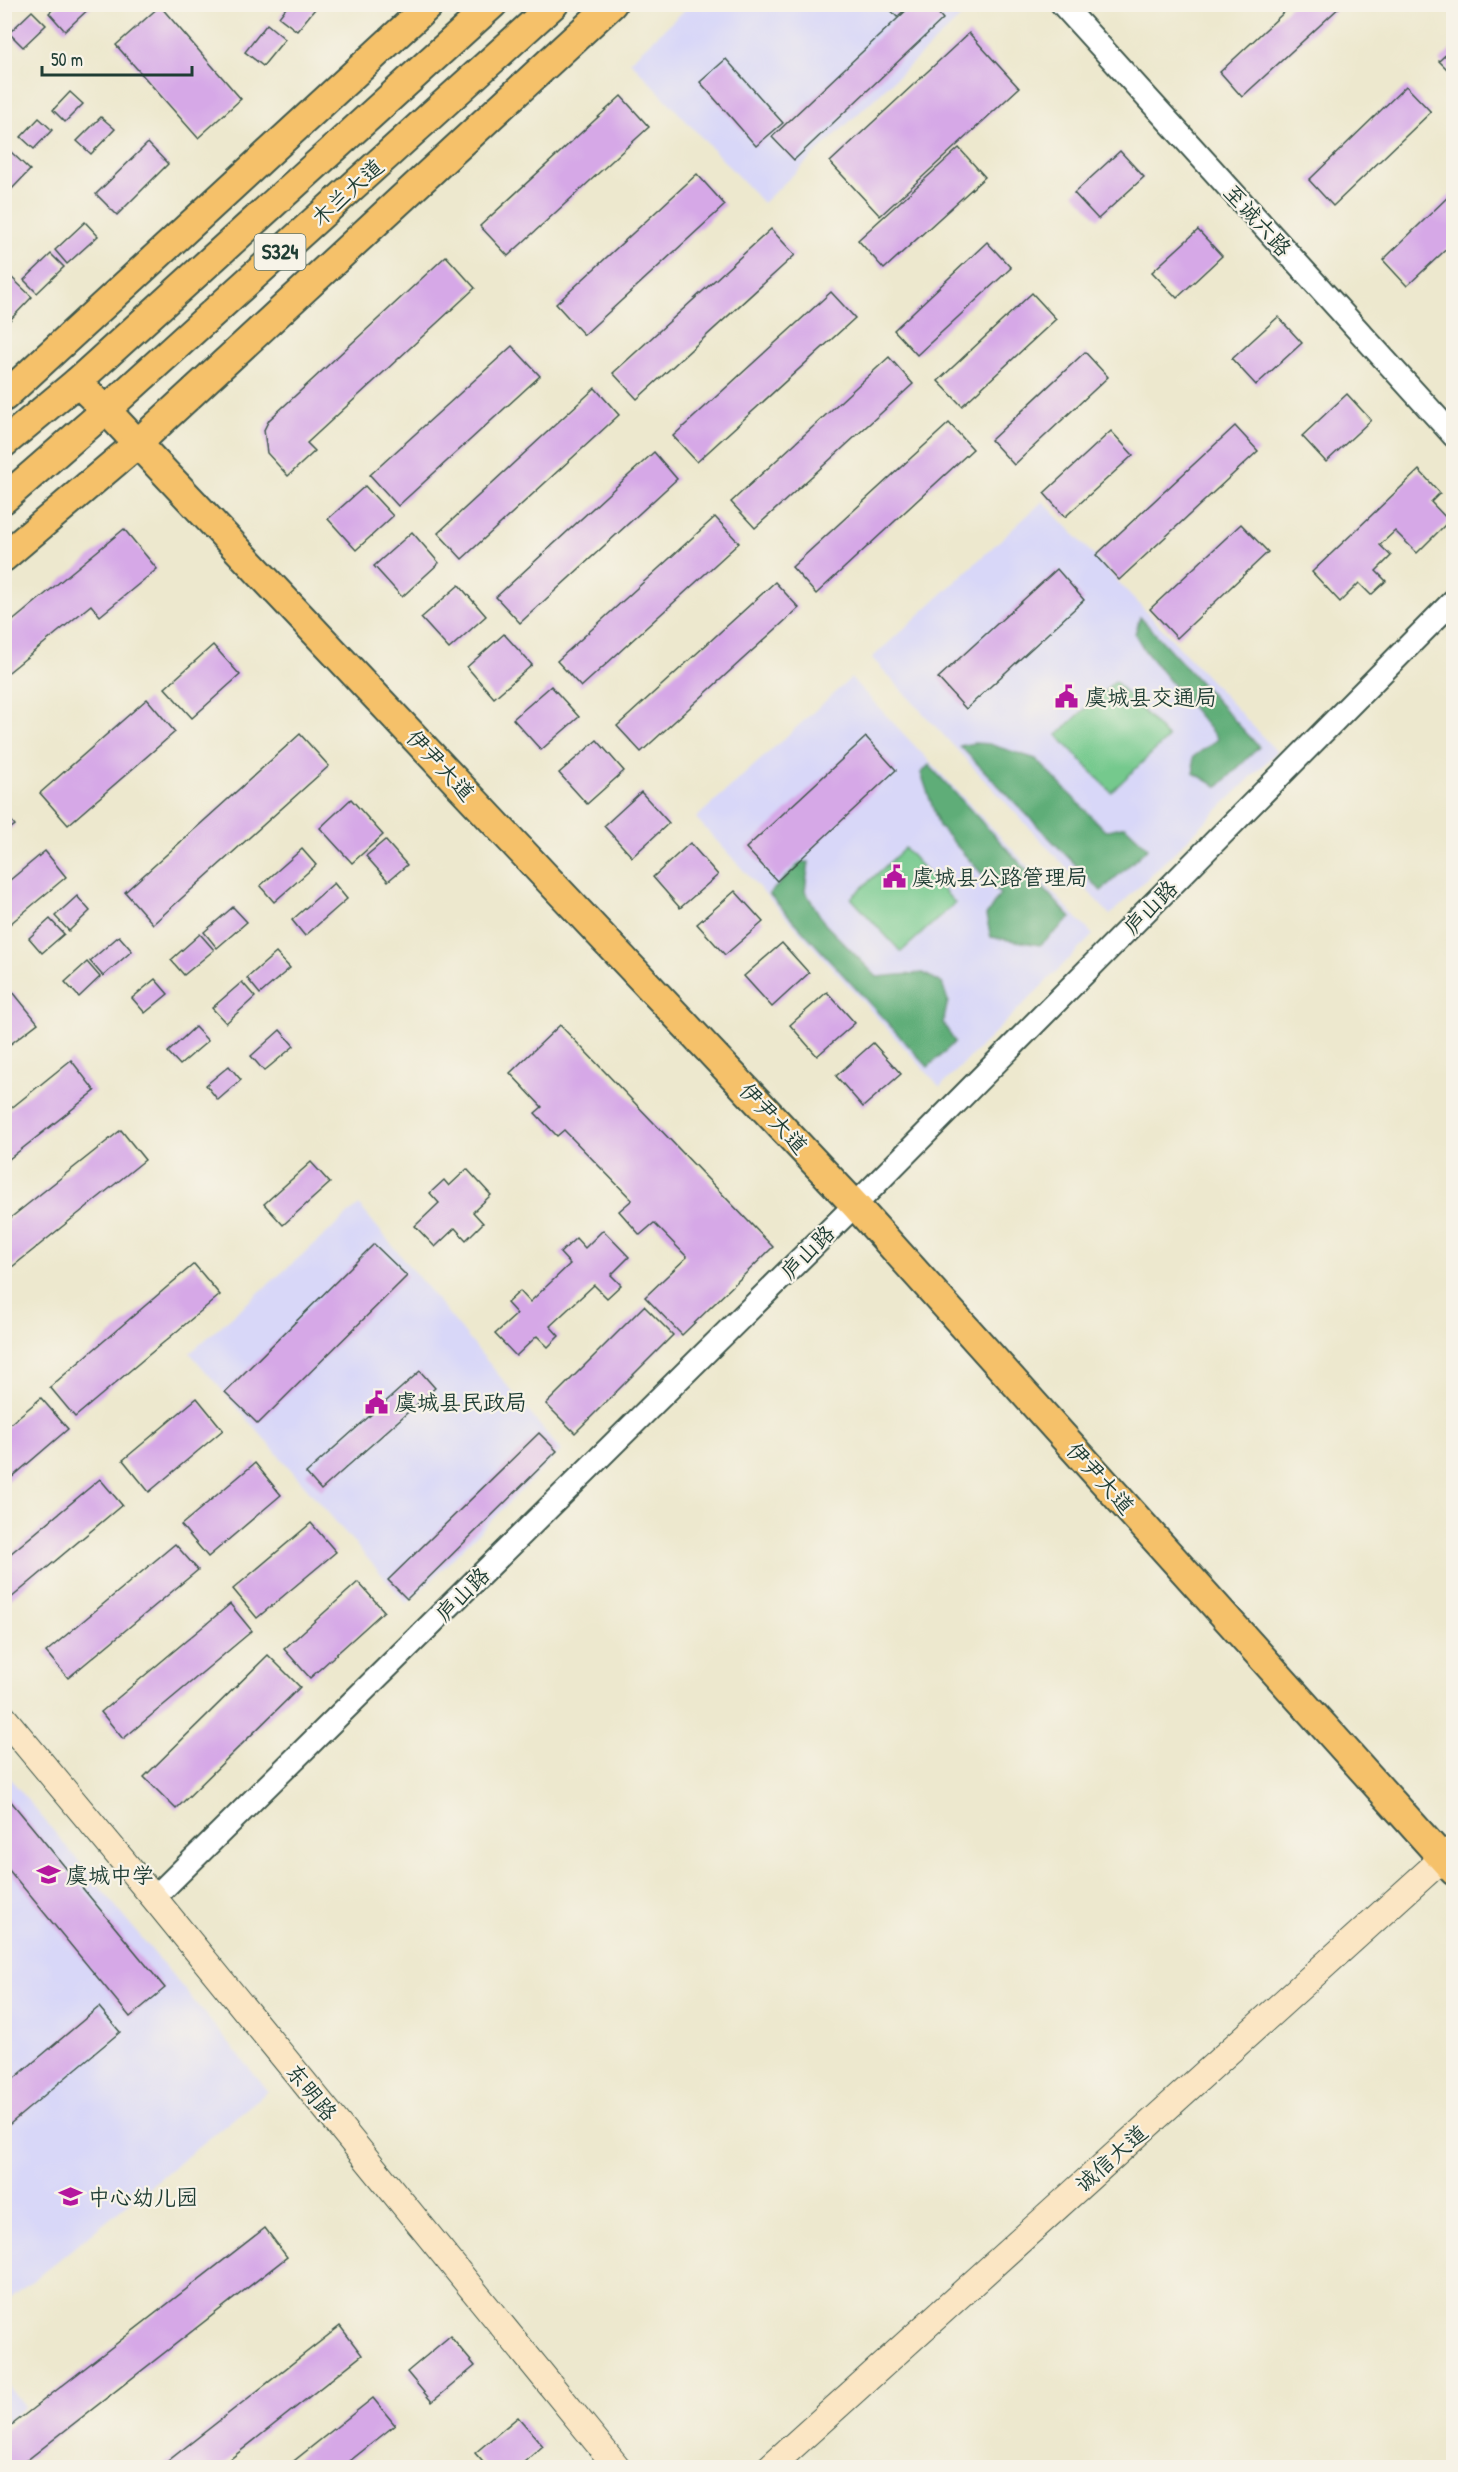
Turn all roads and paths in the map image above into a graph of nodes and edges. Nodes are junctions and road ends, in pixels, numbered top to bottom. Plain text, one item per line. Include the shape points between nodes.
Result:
1 (430, 4) edge
2 (493, 4) edge
3 (554, 4) edge
4 (612, 4) edge
5 (1062, 4) edge
6 (77, 382) junction
7 (4, 397) edge
8 (106, 410) junction
9 (1454, 436) edge
10 (4, 443) edge
11 (138, 443) junction
12 (4, 499) edge
13 (4, 557) edge
14 (1454, 600) edge
15 (855, 1205) junction
16 (4, 1718) edge
17 (1450, 1859) edge
18 (154, 1898) junction
19 (618, 2468) edge
20 (769, 2468) edge

1 - 7 main road
2 - 6 main road, 木兰大道 / S324
3 - 8 main road, 木兰大道 / S324
4 - 11 main road
5 - 9 street, 至诚六路
6 - 8 main road, 伊尹大道
6 - 10 main road, 木兰大道 / S324
8 - 11 main road, 伊尹大道
8 - 12 main road, 木兰大道 / S324
11 - 13 main road
11 - 15 main road, 伊尹大道
14 - 15 street, 庐山路
15 - 17 main road, 伊尹大道
15 - 18 street, 庐山路
16 - 18 main road, 东明路
17 - 20 main road, 诚信大道
18 - 19 main road, 东明路

